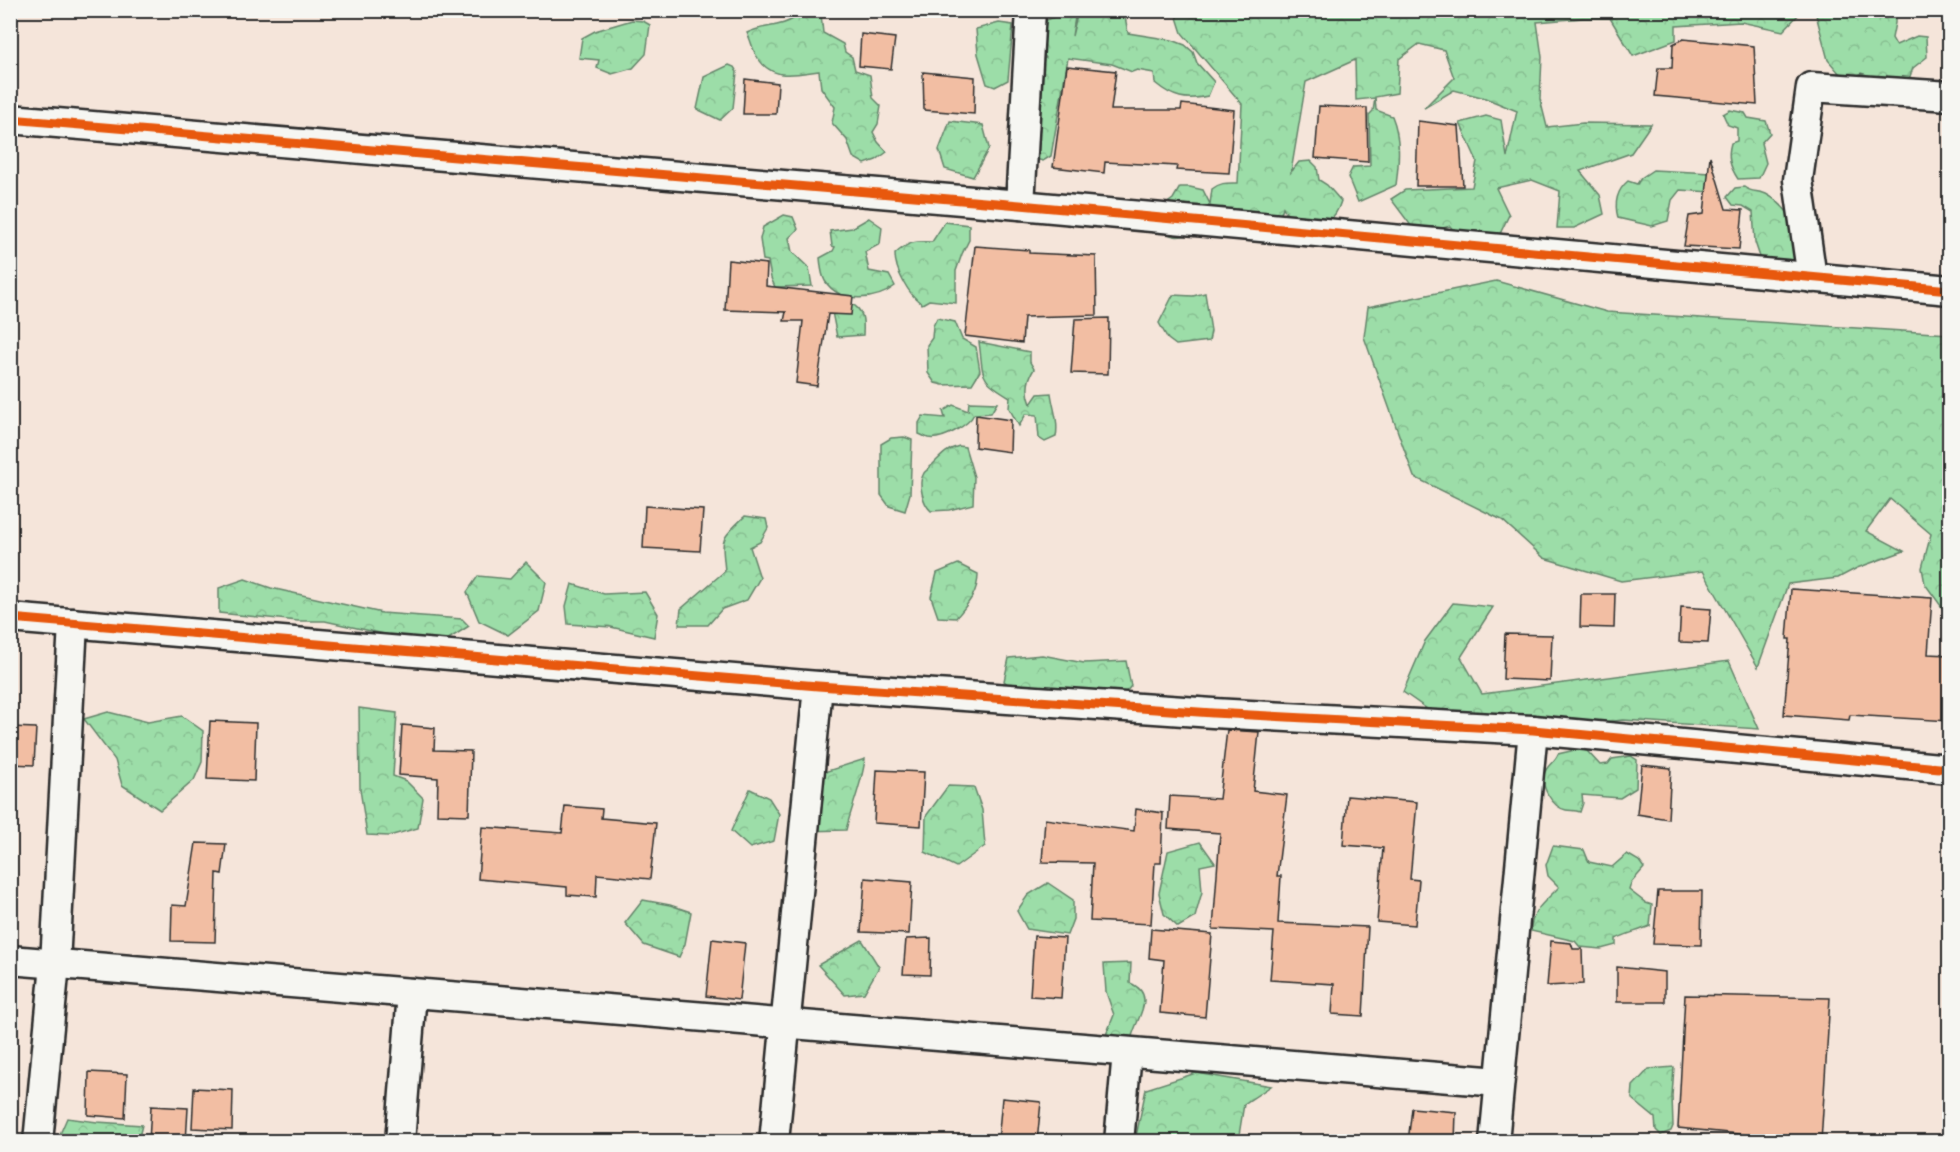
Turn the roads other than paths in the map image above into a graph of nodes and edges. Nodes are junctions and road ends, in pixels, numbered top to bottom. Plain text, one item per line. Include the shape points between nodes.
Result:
1 (1031, 10) edge
2 (1950, 96) edge
3 (10, 119) edge
4 (1020, 205) junction
5 (1812, 278) junction
6 (1950, 290) edge
7 (10, 618) edge
8 (73, 623) junction
9 (818, 686) junction
10 (1533, 730) junction
11 (1950, 769) edge
12 (10, 960) edge
13 (56, 964) junction
14 (412, 993) junction
15 (786, 1024) junction
16 (1127, 1052) junction
17 (1499, 1082) junction
18 (39, 1142) edge
19 (400, 1142) edge
20 (774, 1142) edge
21 (1119, 1142) edge
22 (1494, 1142) edge

1 - 4 street
2 - 5 street via 1811,87 1798,180
3 - 4 street
4 - 5 street
5 - 6 street
7 - 8 street
8 - 9 street
8 - 13 street
9 - 10 street
9 - 15 street
10 - 11 street
10 - 17 street
12 - 13 street
13 - 14 street
13 - 18 street
14 - 15 street
14 - 19 street
15 - 16 street
15 - 20 street
16 - 17 street
16 - 21 street
17 - 22 street

